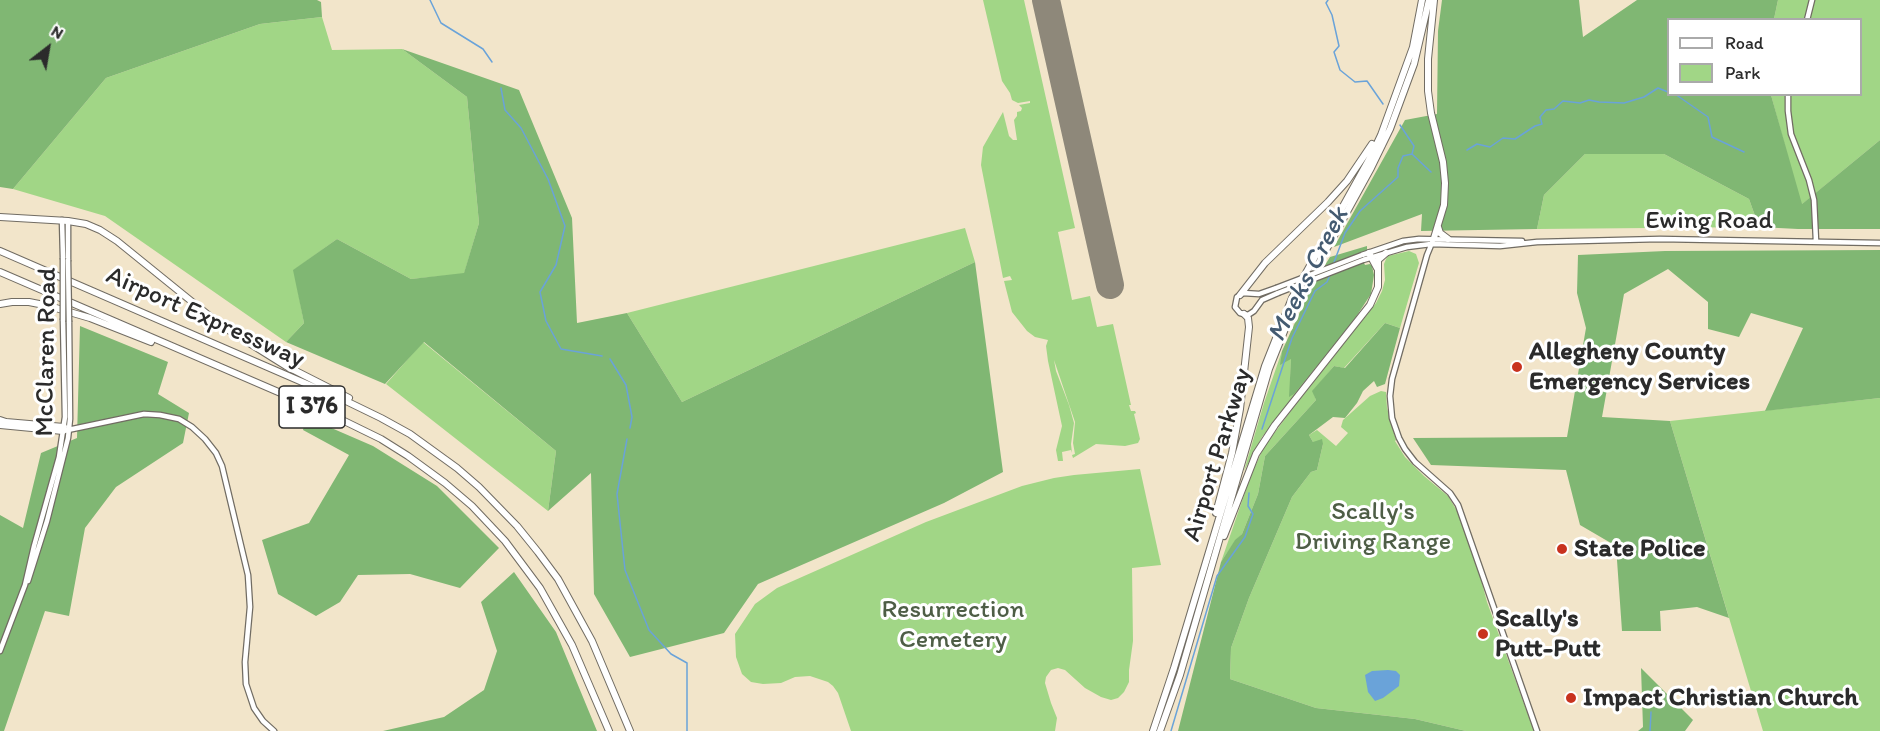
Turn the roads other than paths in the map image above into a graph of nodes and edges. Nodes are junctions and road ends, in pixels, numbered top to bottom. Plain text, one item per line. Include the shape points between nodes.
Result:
1 (1422, 0) edge
2 (1429, 0) edge
3 (1434, 0) edge
4 (1812, 0) edge
5 (1808, 18) edge
6 (1788, 96) edge
7 (1391, 109) junction
8 (0, 217) edge
9 (65, 220) junction
10 (1438, 227) junction
11 (1448, 239) junction
12 (1432, 241) junction
13 (1816, 241) junction
14 (1537, 242) junction
15 (1880, 243) edge
16 (0, 251) edge
17 (1386, 253) junction
18 (1371, 255) junction
19 (1377, 268) junction
20 (0, 272) edge
21 (1277, 290) junction
22 (1240, 295) junction
23 (0, 304) edge
24 (1244, 315) junction
25 (334, 417) junction
26 (0, 420) edge
27 (0, 425) edge
28 (65, 429) junction
29 (457, 468) junction
30 (1205, 587) junction
31 (1180, 648) junction
32 (0, 651) edge
33 (274, 731) edge
34 (608, 731) edge
35 (630, 731) edge
36 (1153, 731) edge
37 (1160, 731) edge
38 (1537, 731) edge

1 - 7 highway, Airport Parkway via 1413,47
2 - 30 highway, Airport Parkway via 1414,64 1390,129 1289,319 1269,369
3 - 10 highway via 1428,92 1445,183
4 - 5 street
6 - 13 street via 1791,134 1813,196
7 - 22 highway via 1347,181 1265,262
7 - 31 highway, Airport Parkway via 1371,156 1292,298 1275,339 1252,402
8 - 9 highway
9 - 28 street, McClaren Road, bridge via 66,321 71,365
9 - 29 highway via 100,230 222,326 286,366 395,421
10 - 11 highway
10 - 12 highway
11 - 12 street, Ewing Road
11 - 14 street, Ewing Road
12 - 14 street, Ewing Road via 1500,246
12 - 17 street, Ewing Road
12 - 18 street, Ewing Road via 1403,241
12 - 38 street via 1392,379 1392,418 1405,449 1458,505
13 - 14 street, Ewing Road
13 - 15 street, Ewing Road
16 - 29 highway, Airport Expressway / I 376 via 363,409 410,434
17 - 18 street, Ewing Road
17 - 19 highway via 1379,258
18 - 19 highway
18 - 21 street, Ewing Road, bridge
19 - 30 highway via 1379,281 1370,305 1256,453
20 - 25 highway, Airport Expressway / I 376
21 - 22 street, Ewing Road
21 - 24 street, Ewing Road via 1251,314
22 - 24 street via 1235,307
23 - 25 highway via 29,302 90,318
24 - 31 highway via 1250,327 1235,439
25 - 34 highway, Airport Expressway / I 376 via 381,439 446,483 505,541 562,626
26 - 28 highway
27 - 28 highway
28 - 32 street, McClaren Road via 25,585
28 - 33 street via 144,414 160,415 192,427 216,453 248,575 246,684 254,708
29 - 35 highway, Airport Expressway / I 376 via 517,526 558,579 592,641
30 - 37 highway, Airport Parkway
31 - 36 highway, Airport Parkway

